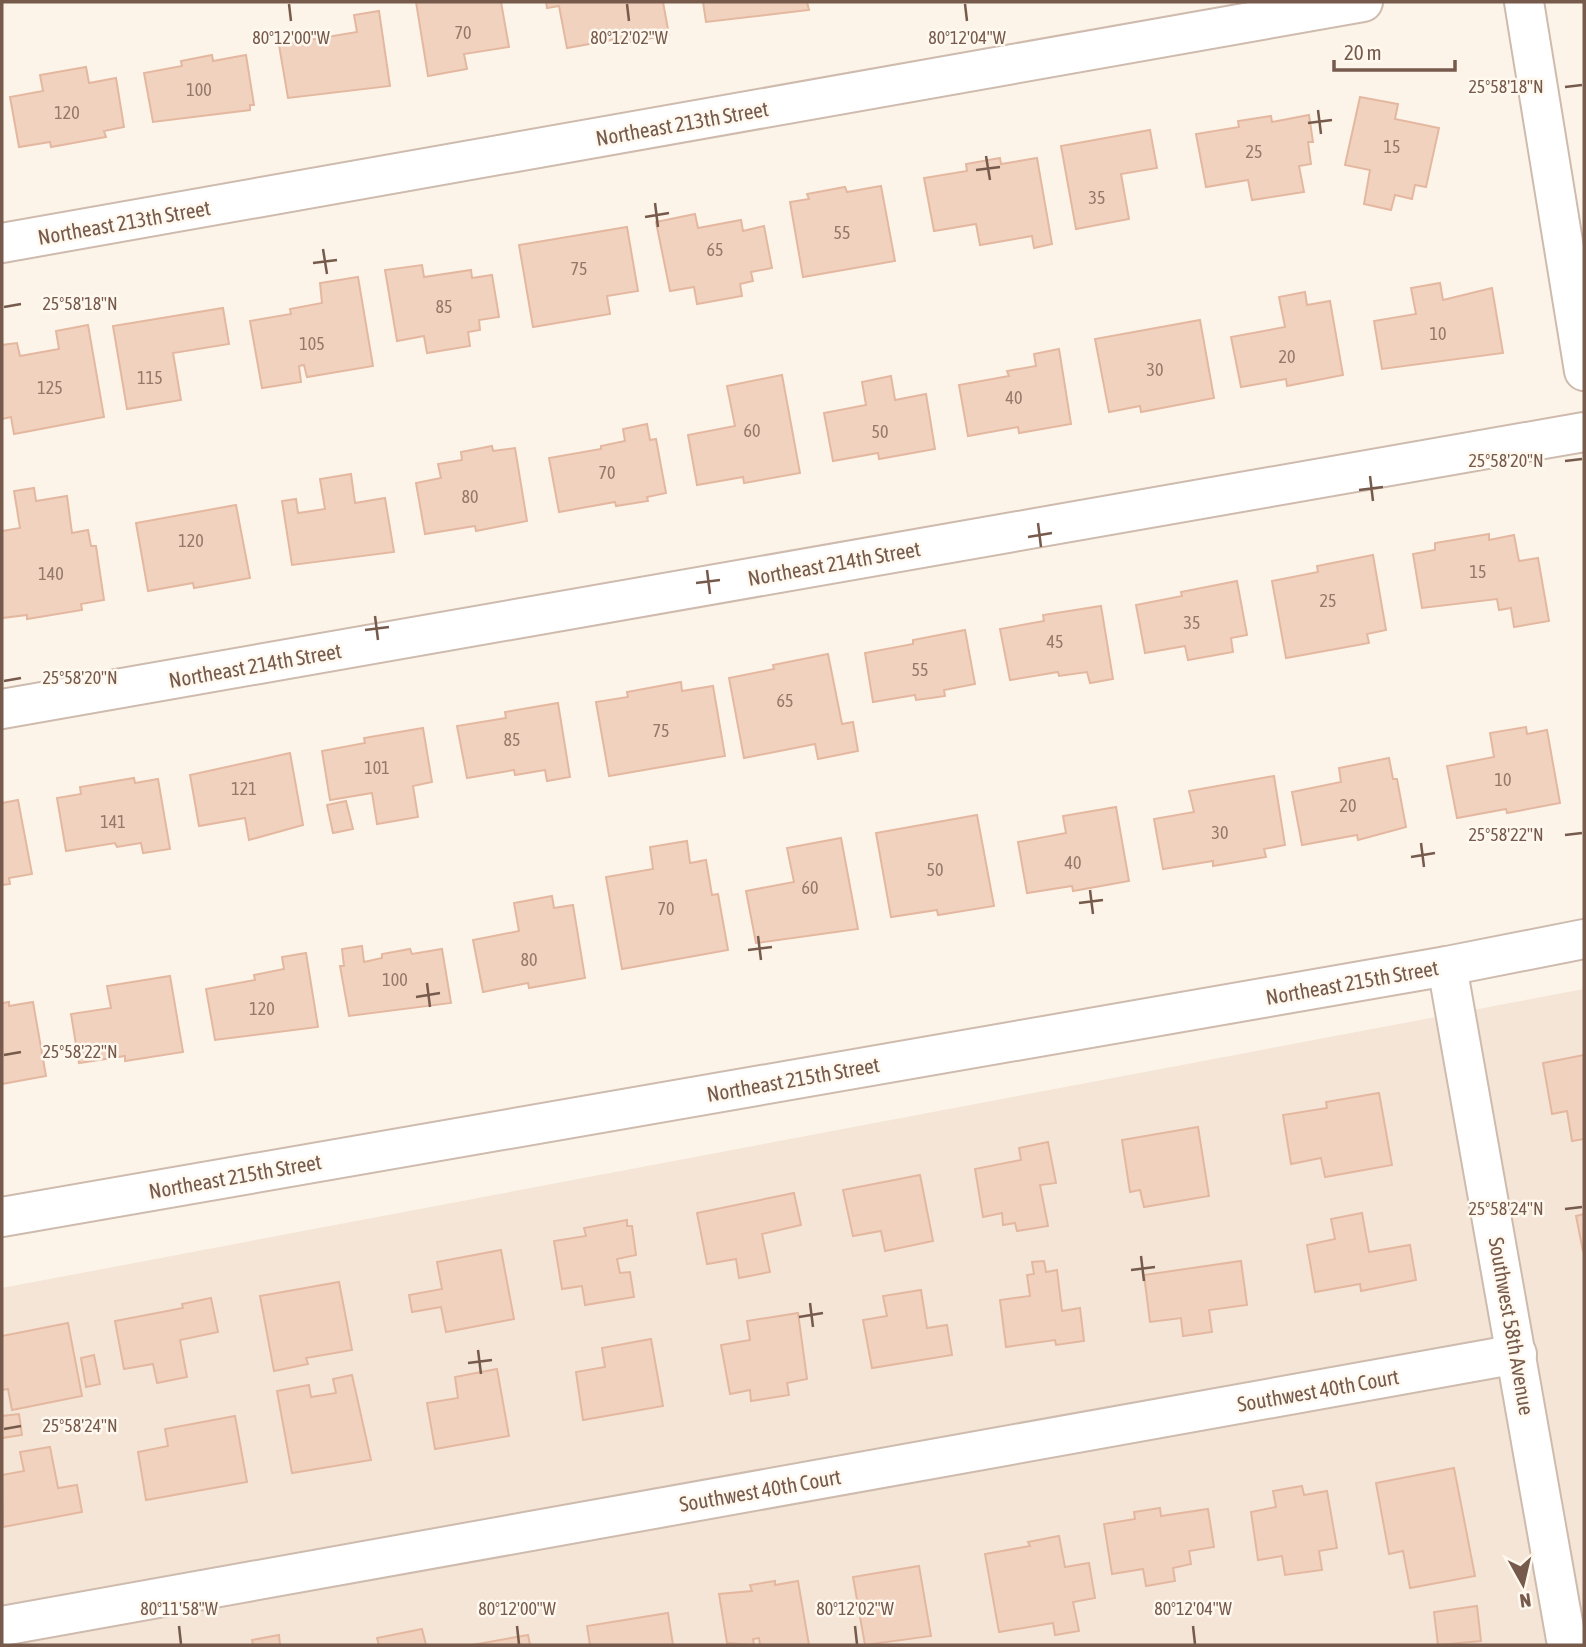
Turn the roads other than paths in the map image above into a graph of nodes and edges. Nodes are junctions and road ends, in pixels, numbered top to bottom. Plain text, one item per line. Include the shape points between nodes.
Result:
1 (1363, 2) edge
2 (1524, 2) edge
3 (2, 243) edge
4 (1584, 371) edge
5 (1584, 432) edge
6 (2, 709) edge
7 (1584, 939) edge
8 (1447, 966) junction
9 (2, 1217) edge
10 (1517, 1354) junction
11 (2, 1626) edge
12 (1567, 1645) edge

1 - 3 street, Northeast 213th Street
2 - 4 street
5 - 6 street, Northeast 214th Street
7 - 8 street, Northeast 215th Street
8 - 9 street, Northeast 215th Street
8 - 10 street, Southwest 58th Avenue
10 - 11 street, Southwest 40th Court
10 - 12 street, Southwest 58th Avenue

